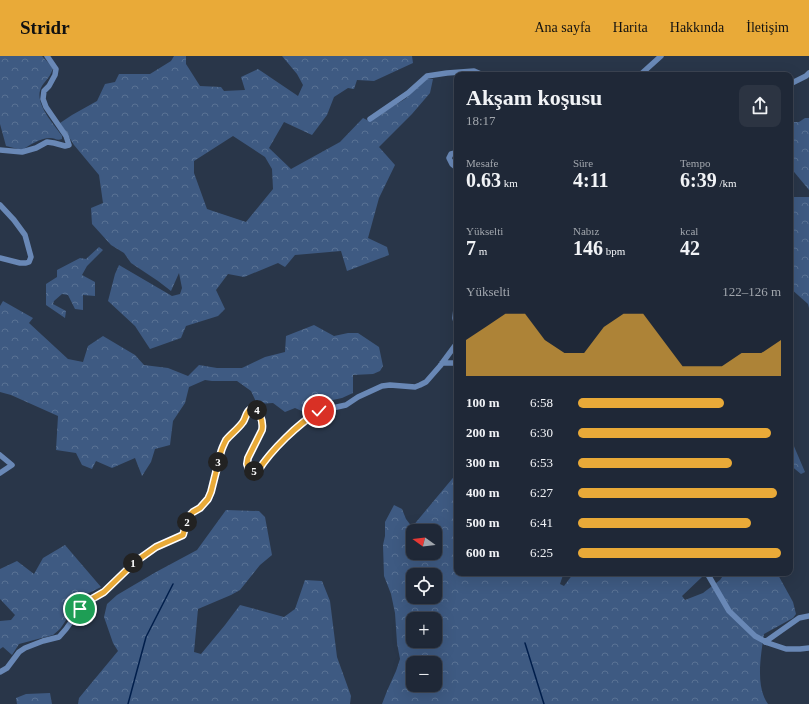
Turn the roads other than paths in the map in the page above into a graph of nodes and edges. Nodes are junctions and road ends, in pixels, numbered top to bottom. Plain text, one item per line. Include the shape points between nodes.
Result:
1 (47, 56) edge
2 (661, 56) edge
3 (454, 72) edge
4 (460, 72) edge
5 (476, 72) edge
6 (643, 72) edge
7 (809, 73) edge
8 (793, 82) edge
9 (370, 119) dead end
10 (0, 150) edge
11 (454, 153) edge
12 (454, 166) edge
13 (0, 205) edge
14 (0, 258) edge
15 (454, 348) edge
16 (442, 363) junction
17 (454, 363) edge
18 (0, 455) edge
19 (0, 473) edge
20 (709, 576) edge
21 (809, 616) edge
22 (765, 642) junction
23 (809, 648) edge
24 (0, 672) edge

1 - 10 street via 56,69 44,91 43,99 69,145 47,142 22,152
2 - 6 street
3 - 9 street via 427,76 408,93
4 - 5 street
7 - 8 street
11 - 12 street via 449,158
13 - 14 street via 25,235 31,257 26,263
15 - 16 street
16 - 17 street
16 - 24 street via 426,382 419,386 382,386 346,405 319,411 307,418 285,439 258,471 252,472 247,464 248,458 263,425 258,410 252,408 226,441 208,499 188,517 183,535 156,547 135,562 104,592 80,609 59,637 25,648
18 - 19 street via 12,466
20 - 22 street via 729,612
21 - 22 street via 799,618
22 - 23 street via 786,648

